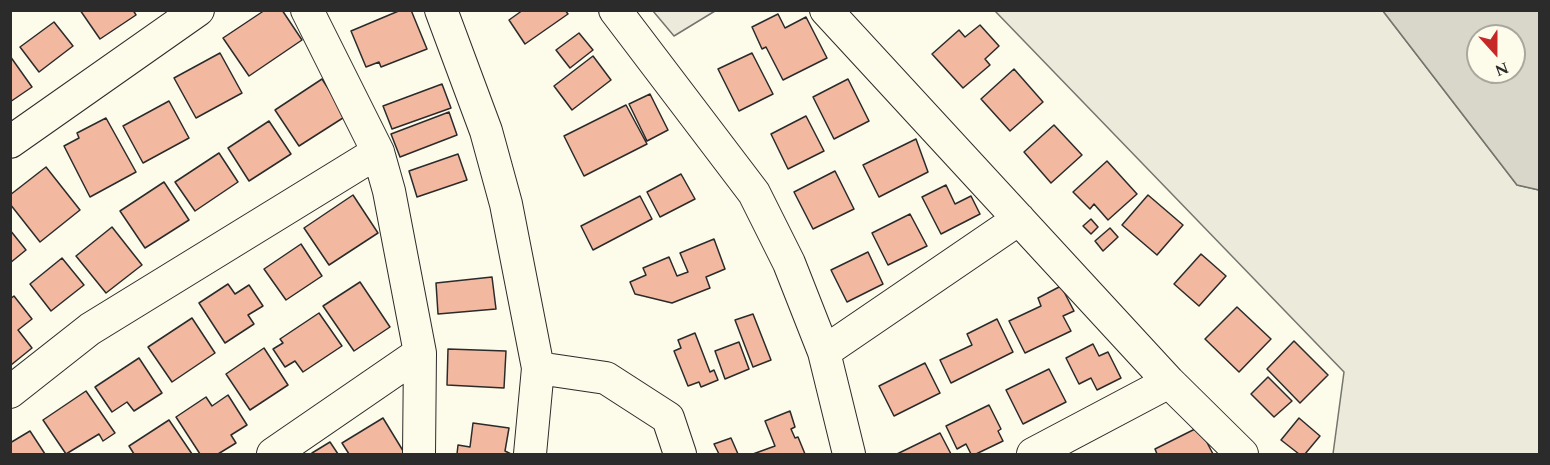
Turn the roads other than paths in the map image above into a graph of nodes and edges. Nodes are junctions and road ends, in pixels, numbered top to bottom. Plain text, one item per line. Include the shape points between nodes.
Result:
1 (198, 10) edge
2 (307, 10) edge
3 (441, 10) edge
4 (615, 10) edge
5 (826, 10) edge
6 (10, 142) edge
7 (378, 152) junction
8 (1018, 219) junction
9 (824, 352) junction
10 (420, 353) junction
11 (538, 368) junction
12 (1169, 382) junction
13 (10, 392) edge
14 (273, 454) edge
15 (419, 454) edge
16 (530, 454) edge
17 (680, 454) edge
18 (849, 454) edge
19 (1033, 454) edge
20 (1242, 454) edge

1 - 6 street
2 - 7 street
3 - 11 street via 486,131 506,204
4 - 9 street via 754,193 789,263
5 - 8 street
7 - 10 street
7 - 13 street via 90,329
8 - 9 street
8 - 12 street
9 - 18 street
10 - 14 street
10 - 15 street
11 - 16 street
11 - 17 street via 606,378 668,418
12 - 19 street
12 - 20 street

